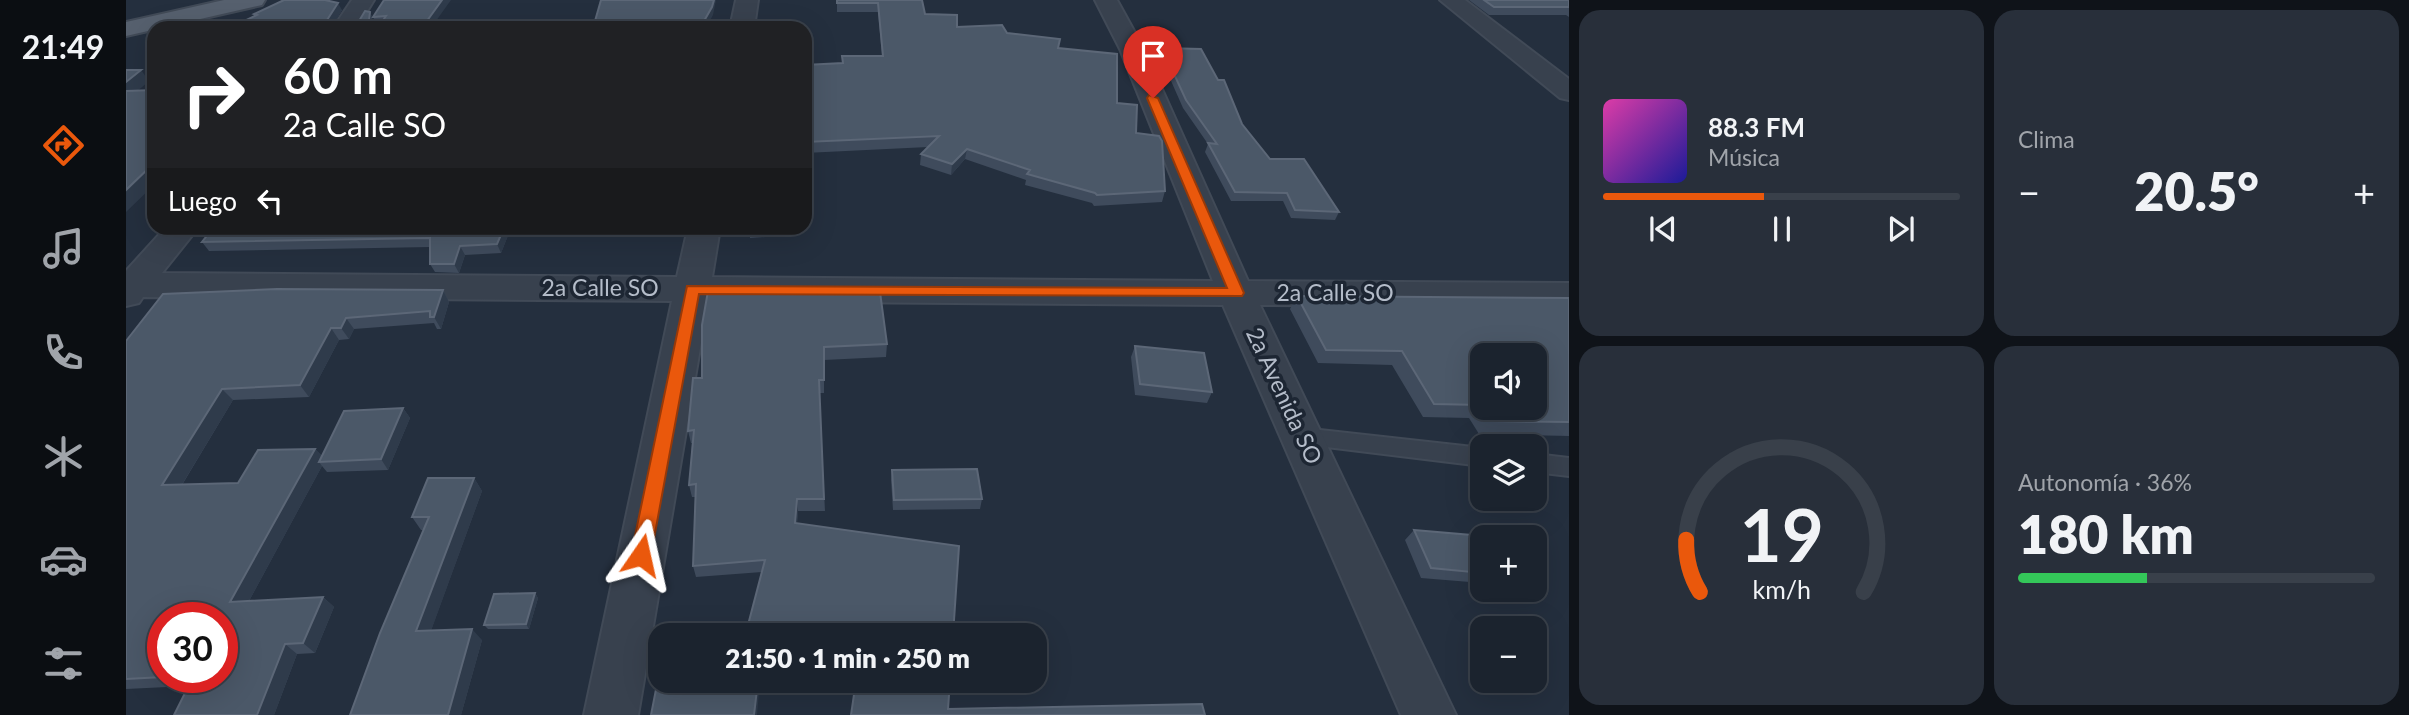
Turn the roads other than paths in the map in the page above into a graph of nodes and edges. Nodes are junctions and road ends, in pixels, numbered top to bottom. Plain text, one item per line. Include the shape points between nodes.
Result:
1 (218, 0) edge
2 (254, 0) edge
3 (747, 0) edge
4 (1106, 0) edge
5 (1451, 0) edge
6 (358, 2) edge
7 (126, 20) edge
8 (161, 21) edge
9 (348, 21) edge
10 (743, 21) edge
11 (147, 24) edge
12 (126, 29) edge
13 (1569, 92) edge
14 (176, 235) edge
15 (703, 235) edge
16 (129, 288) edge
17 (692, 289) junction
18 (1237, 293) junction
19 (1569, 295) edge
20 (1302, 436) junction
21 (1470, 456) edge
22 (1547, 464) edge
23 (1569, 467) edge
24 (611, 715) edge
25 (1429, 715) edge

1 - 7 main road
2 - 8 main road
3 - 10 street
4 - 18 street, 2a Avenida SO via 1132,49
5 - 13 street
6 - 9 street
11 - 12 main road
14 - 16 street
15 - 17 street
16 - 17 street, 2a Calle SO
17 - 18 street, 2a Calle SO
17 - 24 street
18 - 19 street, 2a Calle SO
18 - 20 street, 2a Avenida SO
20 - 21 lane
20 - 25 street, 2a Avenida SO
22 - 23 lane

